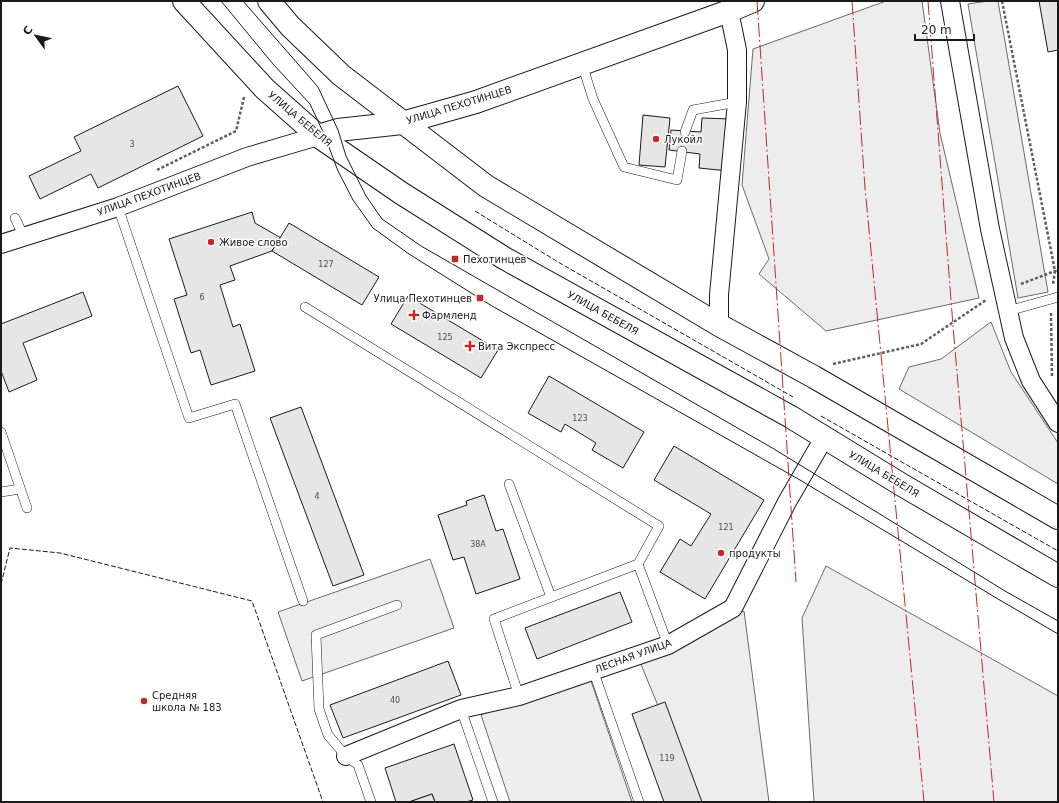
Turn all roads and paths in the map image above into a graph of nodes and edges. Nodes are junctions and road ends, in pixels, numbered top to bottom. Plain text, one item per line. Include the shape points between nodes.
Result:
1 (184, 1) edge
2 (269, 1) edge
3 (753, 1) edge
4 (950, 1) edge
5 (1002, 1) edge
6 (728, 11) junction
7 (582, 64) junction
8 (246, 91) dead end
9 (737, 102) junction
10 (402, 123) junction
11 (685, 132) dead end
12 (318, 136) junction
13 (682, 152) dead end
14 (153, 172) dead end
15 (118, 207) junction
16 (15, 218) dead end
17 (24, 237) junction
18 (1, 244) edge
19 (1056, 271) edge
20 (1004, 291) junction
21 (1055, 298) edge
22 (304, 307) dead end
23 (1008, 311) junction
24 (718, 325) junction
25 (826, 365) dead end
26 (1052, 383) dead end
27 (1058, 423) edge
28 (1, 432) edge
29 (824, 438) junction
30 (509, 484) dead end
31 (20, 489) junction
32 (1, 492) edge
33 (28, 508) dead end
34 (1058, 518) edge
35 (638, 564) junction
36 (1058, 576) edge
37 (552, 597) junction
38 (303, 601) dead end
39 (397, 605) dead end
40 (668, 644) junction
41 (593, 670) junction
42 (519, 696) junction
43 (461, 709) junction
44 (346, 756) junction
45 (371, 802) edge
46 (493, 802) edge
47 (639, 802) edge

1 - 12 main road, УЛИЦА БЕБЕЛЯ via 265,89
2 - 10 main road via 290,26 341,75
3 - 6 main road, УЛИЦА ПЕХОТИНЦЕВ
4 - 20 street via 990,229
5 - 19 path
6 - 7 main road, УЛИЦА ПЕХОТИНЦЕВ
6 - 9 street via 737,50
7 - 10 main road, УЛИЦА ПЕХОТИНЦЕВ via 476,102
7 - 13 lane via 593,99 624,167 677,180
8 - 14 path via 236,131
9 - 11 lane via 693,110
9 - 24 street
10 - 12 main road, УЛИЦА ПЕХОТИНЦЕВ via 338,130
10 - 24 main road via 486,186
12 - 15 street, УЛИЦА ПЕХОТИНЦЕВ via 247,157
12 - 29 main road, УЛИЦА БЕБЕЛЯ via 401,193 504,258 791,417
15 - 17 street, УЛИЦА ПЕХОТИНЦЕВ
15 - 38 lane via 189,418 235,404
16 - 17 lane
17 - 18 street, УЛИЦА ПЕХОТИНЦЕВ
19 - 20 path
19 - 21 path
20 - 23 street
20 - 25 path via 990,297 921,344
21 - 23 lane
21 - 26 path
22 - 35 lane via 659,526
23 - 27 street via 1014,338 1031,381
24 - 34 main road via 814,376
28 - 31 lane
29 - 36 main road, УЛИЦА БЕБЕЛЯ
29 - 40 street, ЛЕСНАЯ УЛИЦА via 787,502 733,608
30 - 37 lane
31 - 32 lane
31 - 33 lane
35 - 37 lane
35 - 40 lane
37 - 42 lane via 494,619
39 - 44 lane via 316,635 319,709 328,735
40 - 41 street, ЛЕСНАЯ УЛИЦА
41 - 42 street, ЛЕСНАЯ УЛИЦА
41 - 47 lane
42 - 43 street, ЛЕСНАЯ УЛИЦА
43 - 44 street, ЛЕСНАЯ УЛИЦА
43 - 46 lane
44 - 45 lane via 358,765

